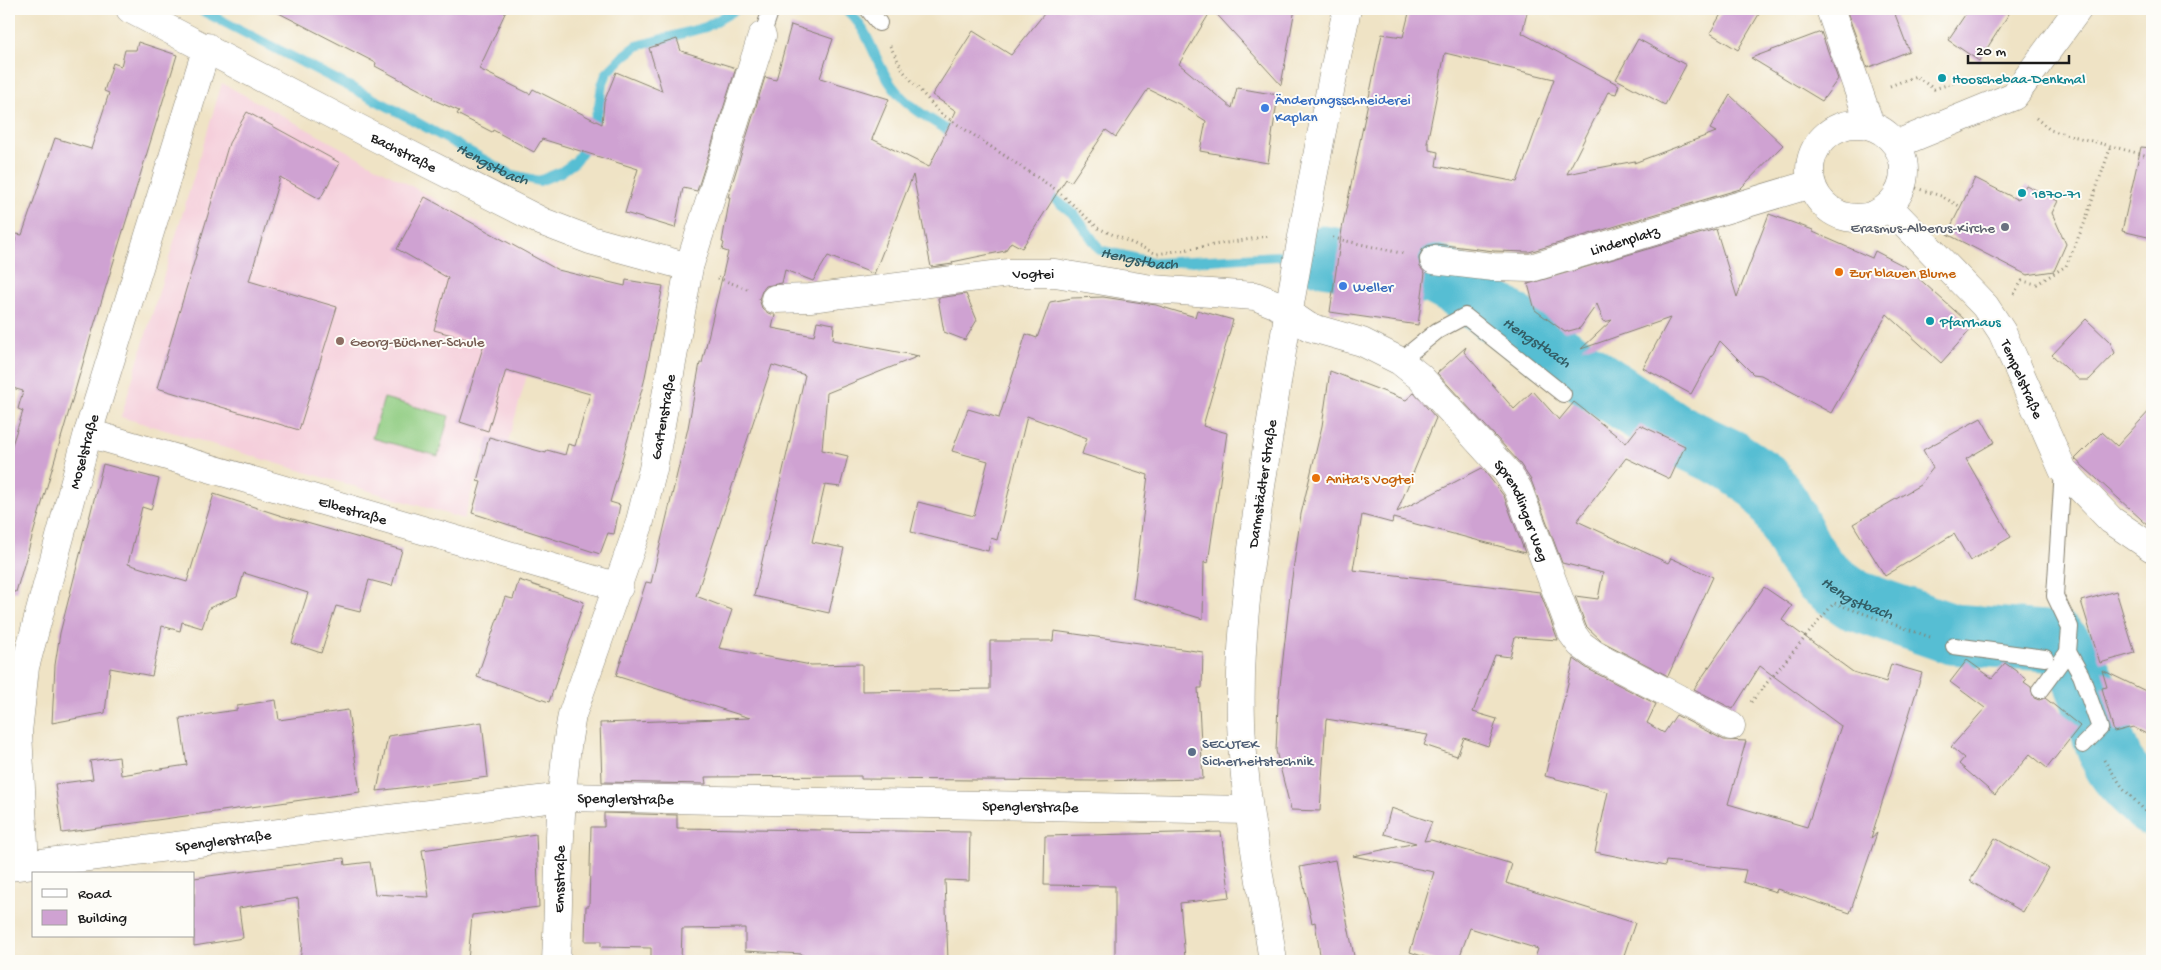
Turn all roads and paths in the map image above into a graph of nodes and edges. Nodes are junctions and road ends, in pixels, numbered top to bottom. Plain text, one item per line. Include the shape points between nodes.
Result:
1 (130, 9) edge
2 (771, 9) edge
3 (868, 9) edge
4 (1347, 9) edge
5 (1830, 9) edge
6 (2078, 9) edge
7 (879, 23) joint
8 (762, 36) joint
9 (207, 48) junction
10 (1861, 98) junction
11 (2030, 113) dead end
12 (1968, 115) junction
13 (1870, 124) junction
14 (1897, 144) junction
15 (2111, 146) junction
16 (2152, 157) edge
17 (1811, 184) junction
18 (1903, 184) junction
19 (1889, 207) junction
20 (1961, 207) dead end
21 (1302, 232) junction
22 (1434, 260) joint
23 (689, 267) junction
24 (775, 298) joint
25 (1287, 312) junction
26 (1994, 320) junction
27 (1400, 361) junction
28 (1563, 394) dead end
29 (88, 433) junction
30 (2063, 470) junction
31 (2152, 548) edge
32 (619, 587) junction
33 (1954, 646) joint
34 (2068, 652) junction
35 (2045, 658) dead end
36 (2040, 690) dead end
37 (1731, 726) joint
38 (2088, 740) joint
39 (563, 797) junction
40 (1248, 810) junction
41 (2152, 818) edge
42 (17, 865) edge
43 (556, 961) edge
44 (1273, 961) edge

1 - 9 street, Bachstraße
2 - 8 lane
3 - 7 lane
4 - 21 street, Darmstädter Straße
5 - 10 street
6 - 12 street via 2014,96
7 - 21 path via 904,72 940,113 1058,191 1098,228 1156,254
8 - 23 street, Gartenstraße
9 - 23 street, Bachstraße via 379,140 543,222 590,240
9 - 29 street, Moselstraße
10 - 12 path via 1916,76 1934,88 1952,83
10 - 13 street
11 - 15 path via 2050,130
12 - 14 street
13 - 14 street via 1886,132
13 - 17 street via 1849,123 1824,136 1810,165
14 - 18 street via 1904,164
15 - 16 path
15 - 26 path via 2066,266 2037,284 2022,281
17 - 19 street via 1824,206 1840,216 1866,218
17 - 22 street, Lindenplatz via 1531,268
18 - 19 street
18 - 20 path via 1941,196
19 - 26 street, Tempelstraße via 1985,306
21 - 22 path
21 - 25 street, Darmstädter Straße
23 - 24 path
23 - 32 street, Gartenstraße via 653,469
24 - 25 street, Vogtei via 810,298 1010,274 1055,273 1152,289 1255,296
25 - 27 street, Sprendlinger Weg via 1310,327 1362,342
25 - 40 street, Darmstädter Straße via 1244,618 1241,722
26 - 30 street, Tempelstraße
27 - 28 lane via 1437,331 1465,316
27 - 37 street, Sprendlinger Weg via 1420,377 1506,471 1518,489 1572,633 1580,644 1595,655
29 - 32 street, Elbestraße
29 - 42 street, Moselstraße via 26,667 18,732
30 - 31 street, Tempelstraße via 2111,520
30 - 34 lane via 2054,596 2070,627
32 - 39 street, Gartenstraße via 572,715
33 - 35 lane
33 - 37 path via 1834,603
34 - 36 lane
34 - 38 lane via 2081,675 2100,728
38 - 41 path via 2114,776
39 - 40 street, Spenglerstraße
39 - 42 street, Spenglerstraße
39 - 43 street, Emsstraße
40 - 44 street, Darmstädter Straße

